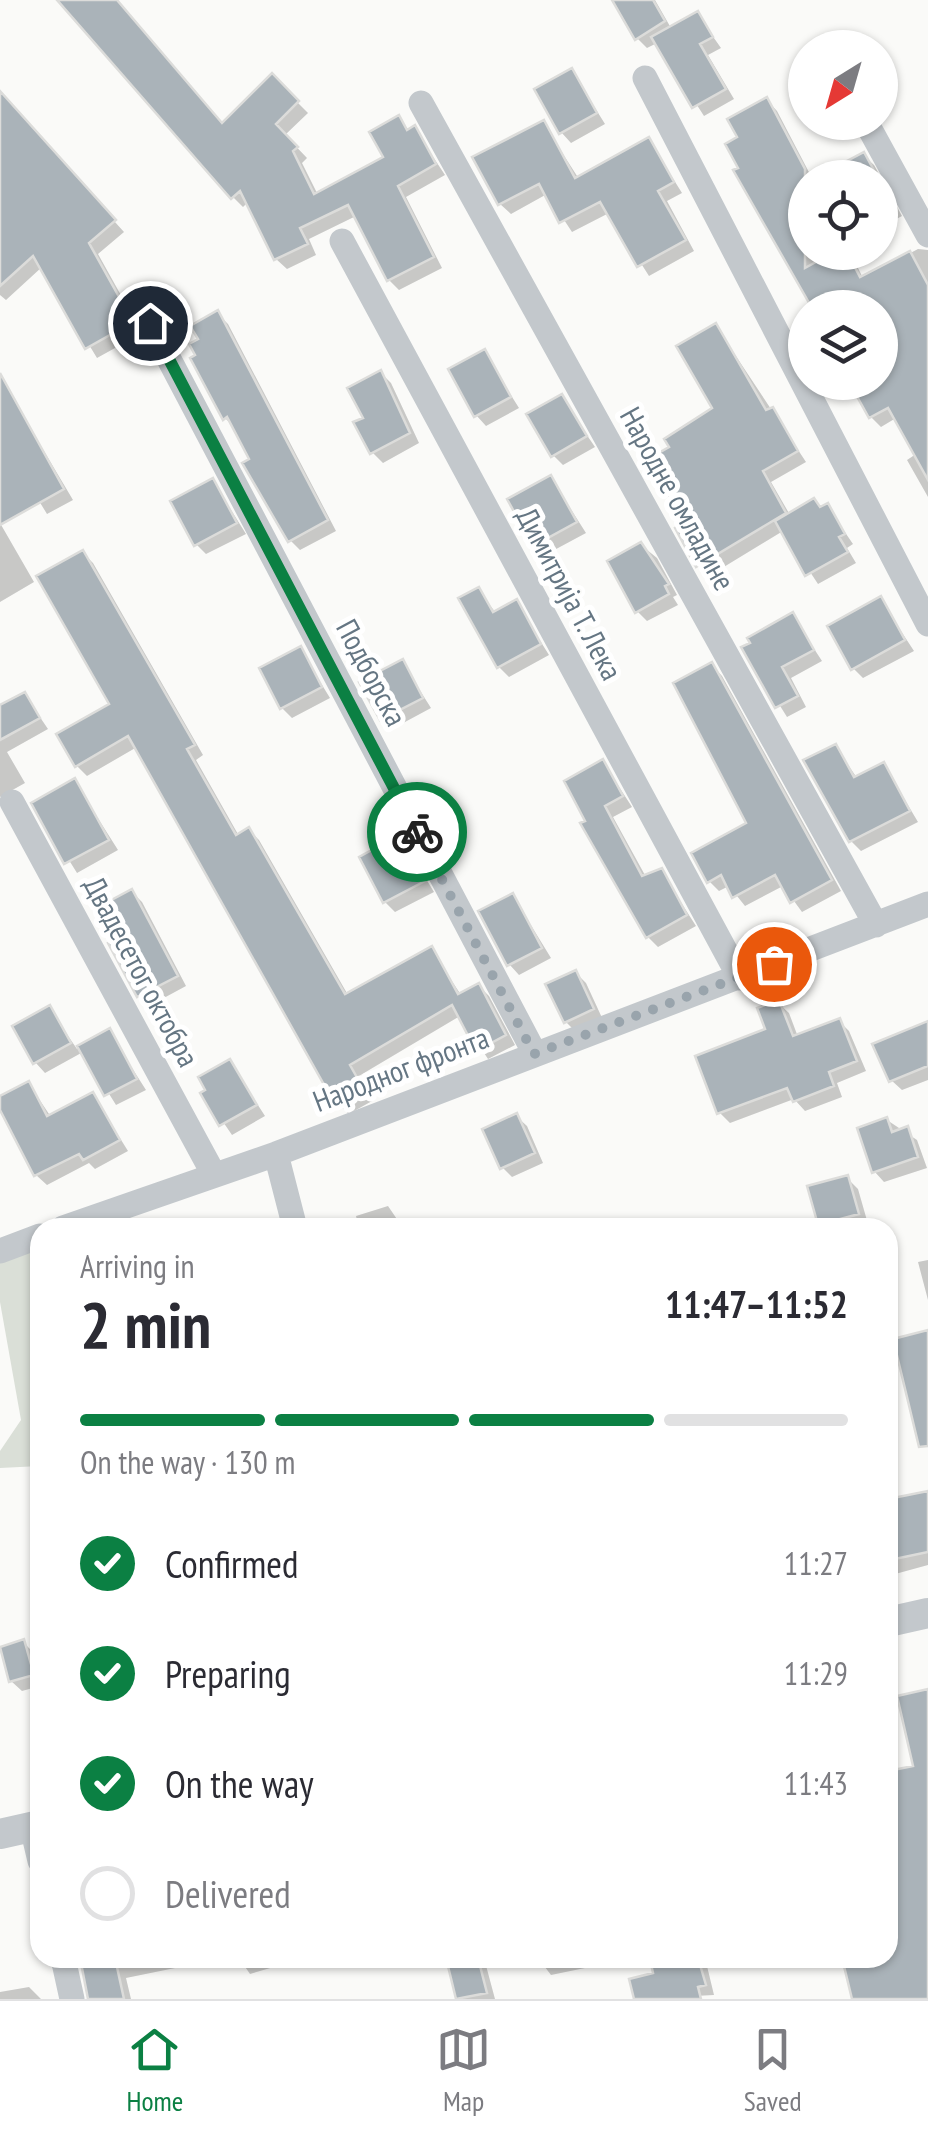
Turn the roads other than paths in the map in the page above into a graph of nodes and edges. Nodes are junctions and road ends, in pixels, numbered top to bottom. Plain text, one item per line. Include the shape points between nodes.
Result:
1 (645, 78) dead end
2 (421, 104) dead end
3 (876, 140) edge
4 (928, 235) edge
5 (342, 241) dead end
6 (150, 323) dead end
7 (928, 624) edge
8 (12, 802) dead end
9 (928, 904) edge
10 (876, 926) junction
11 (740, 978) junction
12 (534, 1054) junction
13 (276, 1154) junction
14 (213, 1174) junction
15 (91, 1218) edge
16 (292, 1218) edge
17 (30, 1240) edge
18 (0, 1250) edge
19 (928, 1612) edge
20 (898, 1620) edge
21 (30, 1827) edge
22 (0, 1834) edge
23 (65, 1968) edge
24 (72, 1999) edge

1 - 7 street
2 - 10 street, Народне омладине
3 - 4 street
5 - 11 street, Димитрија Т. Лека
6 - 12 street, Подборска
8 - 14 street, Двадесетог октобра
9 - 10 street, Народног фронта
10 - 11 street, Народног фронта
11 - 12 street, Народног фронта
12 - 13 street, Народног фронта
13 - 14 street, Народног фронта
13 - 16 street
14 - 15 street, Народног фронта
17 - 18 street
19 - 20 street
21 - 22 street
23 - 24 street

